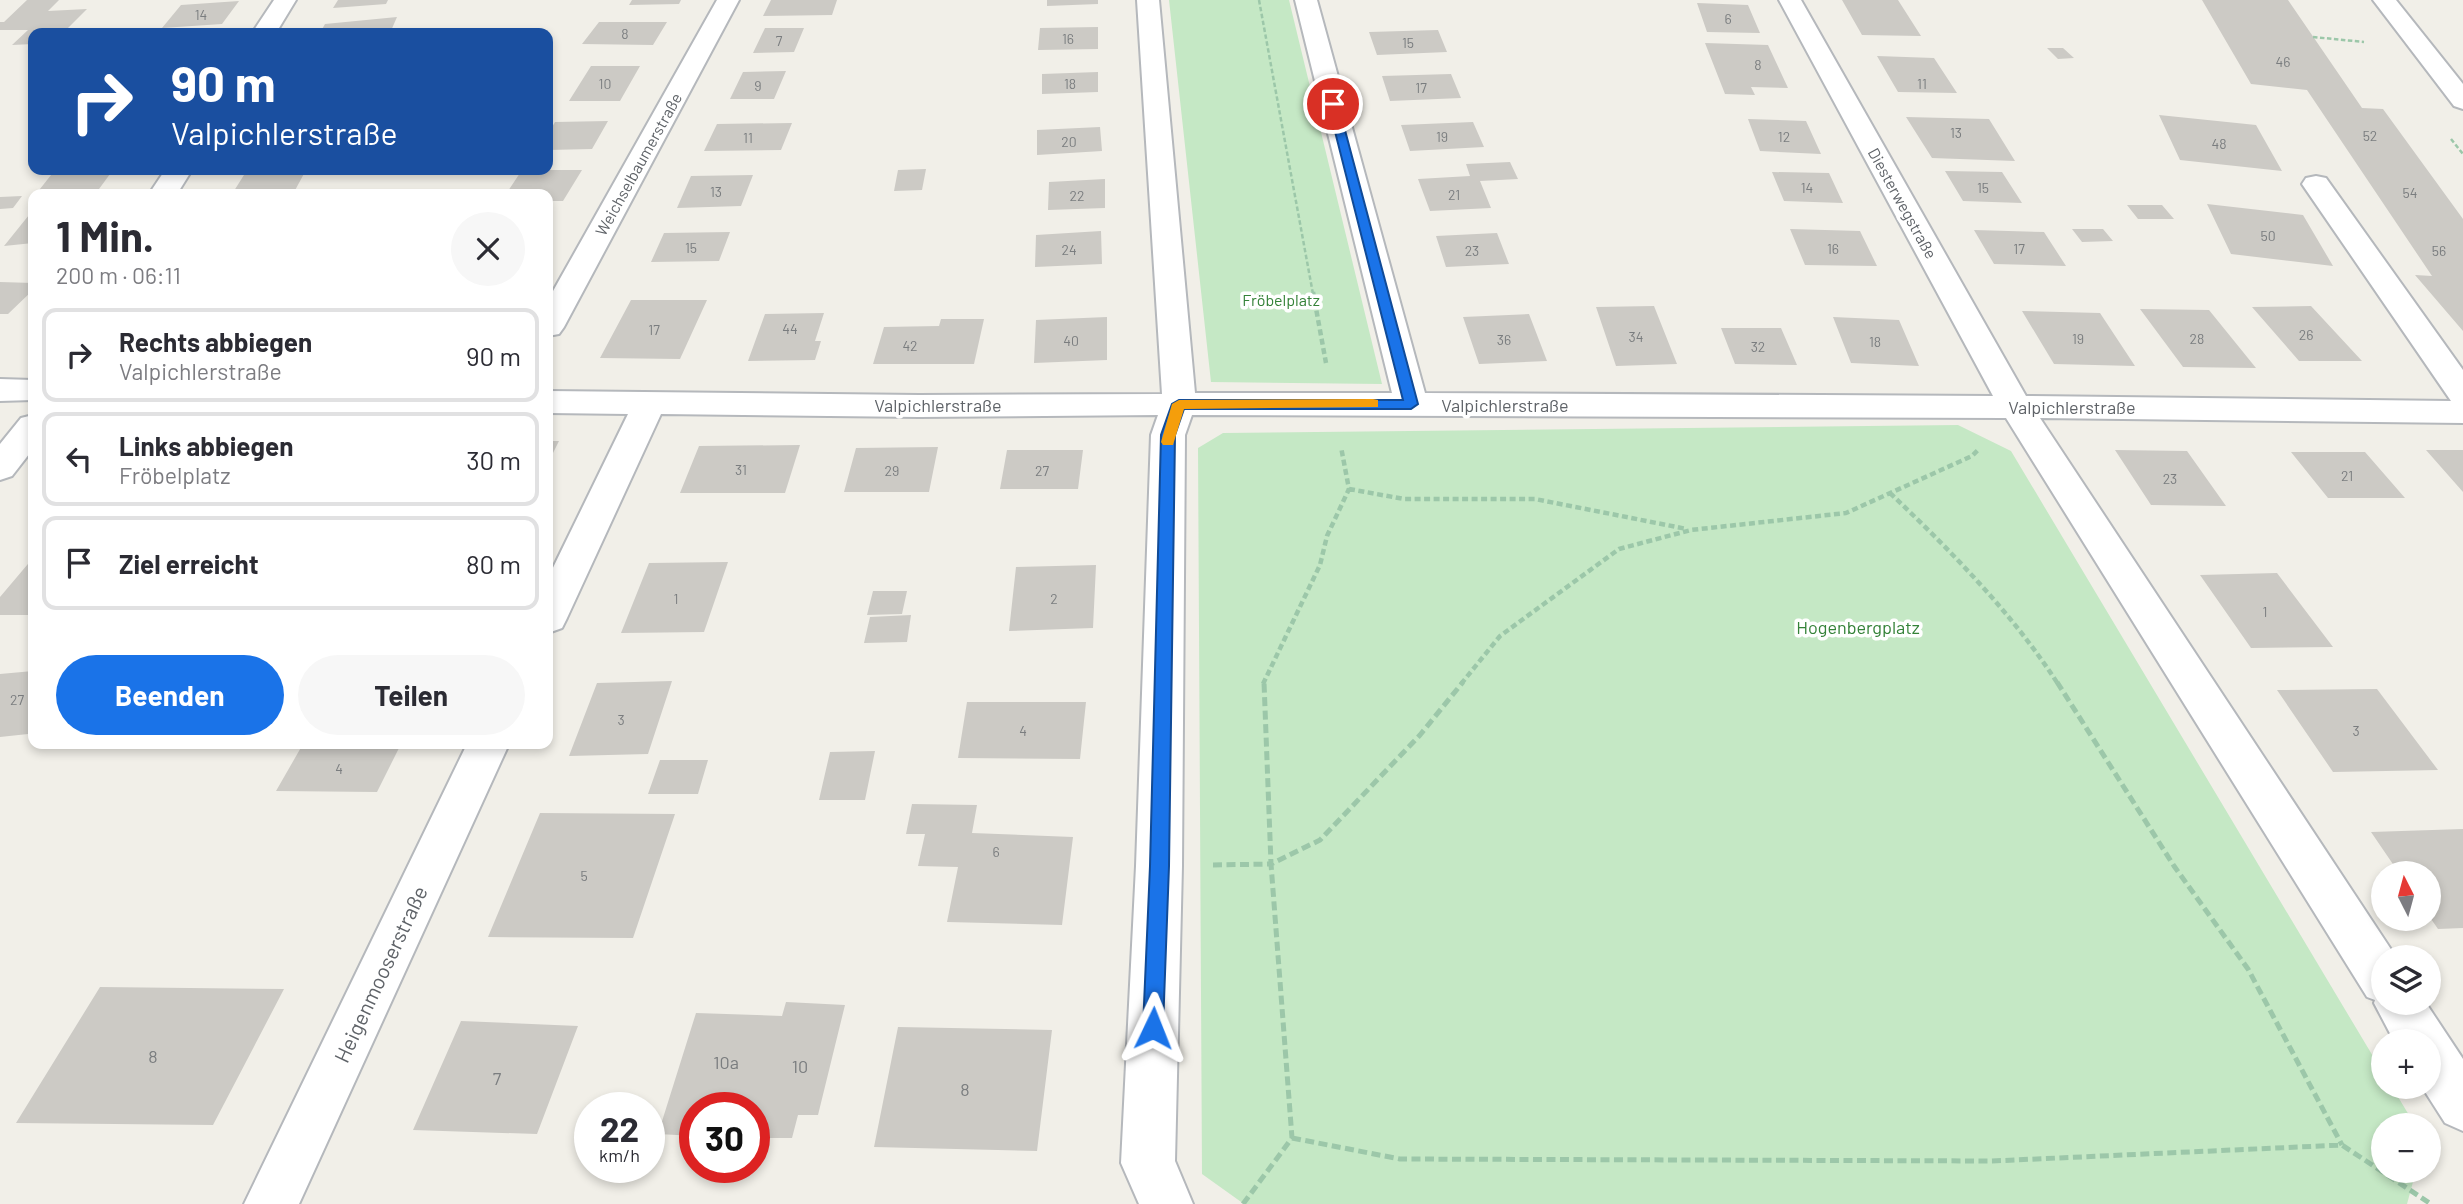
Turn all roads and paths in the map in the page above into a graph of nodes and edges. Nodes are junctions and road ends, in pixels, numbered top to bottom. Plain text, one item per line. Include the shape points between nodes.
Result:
1 (285, 0) edge
2 (728, 0) edge
3 (1148, 0) edge
4 (1259, 0) edge
5 (1306, 0) edge
6 (1790, 0) edge
7 (2384, 0) edge
8 (267, 28) edge
9 (2463, 101) edge
10 (2316, 184) dead end
11 (553, 318) edge
12 (0, 390) edge
13 (28, 390) edge
14 (2463, 394) edge
15 (553, 402) edge
16 (1333, 403) junction
17 (649, 404) junction
18 (1179, 404) junction
19 (1411, 404) junction
20 (2016, 407) junction
21 (2463, 412) edge
22 (28, 432) edge
23 (1972, 456) dead end
24 (0, 468) edge
25 (1349, 489) junction
26 (1890, 492) junction
27 (1691, 530) junction
28 (553, 607) edge
29 (486, 749) edge
30 (1271, 864) junction
31 (1159, 866) junction
32 (2371, 961) edge
33 (2441, 1071) edge
34 (2463, 1105) edge
35 (1292, 1138) junction
36 (2342, 1145) junction
37 (271, 1204) edge
38 (1166, 1204) edge
39 (1243, 1204) edge
40 (2431, 1204) edge

1 - 8 street
2 - 11 street, Weichselbaumerstraße
3 - 18 street
4 - 16 path
5 - 19 street
6 - 20 street, Diesterwegstraße
7 - 9 street
10 - 14 street
12 - 13 street
15 - 17 street, Valpichlerstraße
16 - 18 street, Valpichlerstraße
16 - 19 street, Valpichlerstraße
16 - 25 path
17 - 18 street, Valpichlerstraße
17 - 28 street
18 - 31 street via 1168,435
19 - 20 street, Valpichlerstraße
20 - 21 street, Valpichlerstraße
20 - 32 street
22 - 24 street
23 - 26 path
25 - 27 path via 1404,499 1535,499
25 - 30 path via 1327,536 1320,565 1264,685
26 - 27 path via 1846,513
26 - 36 path via 1940,542 2048,669 2174,866 2248,969
27 - 30 path via 1619,549 1500,636 1420,735 1320,840
29 - 37 street, Heigenmooserstraße
30 - 31 path
30 - 35 path
31 - 38 street via 1148,1163
33 - 34 street
35 - 36 path via 1399,1159 1992,1161
35 - 39 path
36 - 40 path

